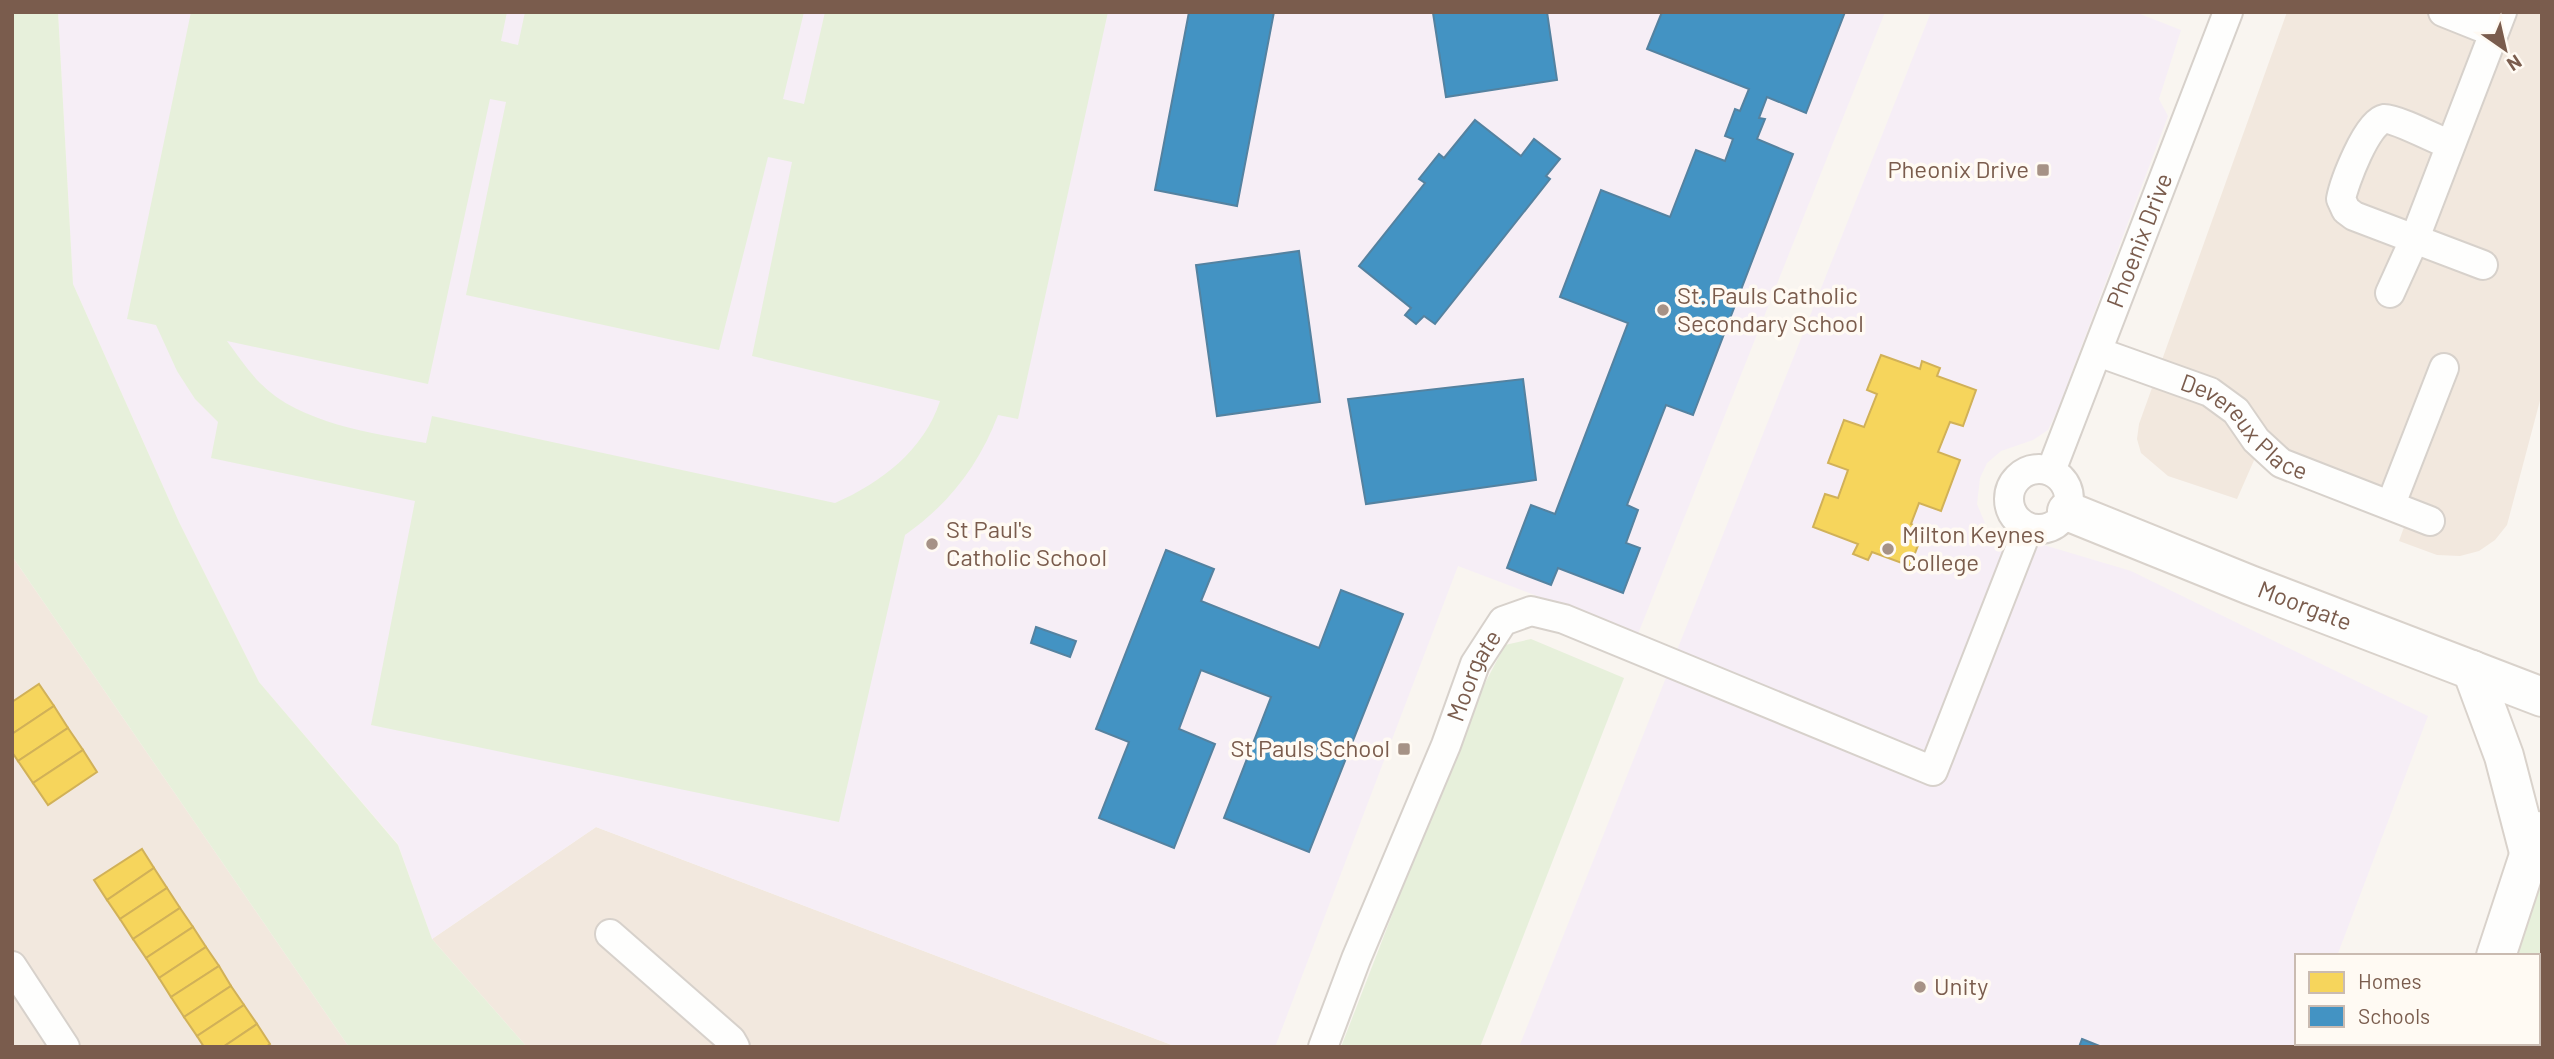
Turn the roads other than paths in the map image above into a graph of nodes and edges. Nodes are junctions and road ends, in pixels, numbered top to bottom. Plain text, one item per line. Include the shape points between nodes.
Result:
1 (2228, 12) edge
2 (2443, 12) edge
3 (2498, 22) edge
4 (2450, 145) junction
5 (2415, 238) junction
6 (2483, 265) dead end
7 (2390, 293) dead end
8 (2098, 352) junction
9 (2444, 368) dead end
10 (2051, 471) junction
11 (2390, 504) junction
12 (2067, 511) junction
13 (2430, 521) dead end
14 (2028, 528) junction
15 (2472, 670) junction
16 (2542, 697) edge
17 (2542, 815) edge
18 (2529, 856) junction
19 (610, 933) dead end
20 (2497, 954) edge
21 (12, 965) edge
22 (65, 1047) edge
23 (735, 1047) edge
24 (1323, 1047) edge

1 - 8 street, Phoenix Drive
2 - 3 street
3 - 4 street
4 - 5 street
4 - 5 street via 2384,119 2368,133 2343,191 2341,199 2354,216
5 - 6 street
5 - 7 street
8 - 10 street, Phoenix Drive
8 - 11 street, Devereux Place via 2210,392 2236,411 2256,440 2281,463
9 - 11 street
10 - 12 street via 2067,488
10 - 14 street via 2035,468 2020,474 2010,488 2008,504 2014,519
11 - 13 street, Devereux Place
12 - 14 street via 2058,524 2044,530
12 - 15 street, Moorgate
14 - 24 street, Moorgate via 1933,771 1564,619 1531,611 1503,621 1475,664
15 - 16 street, Moorgate
15 - 18 street via 2504,756
17 - 18 street
18 - 20 street
19 - 23 street
21 - 22 street

